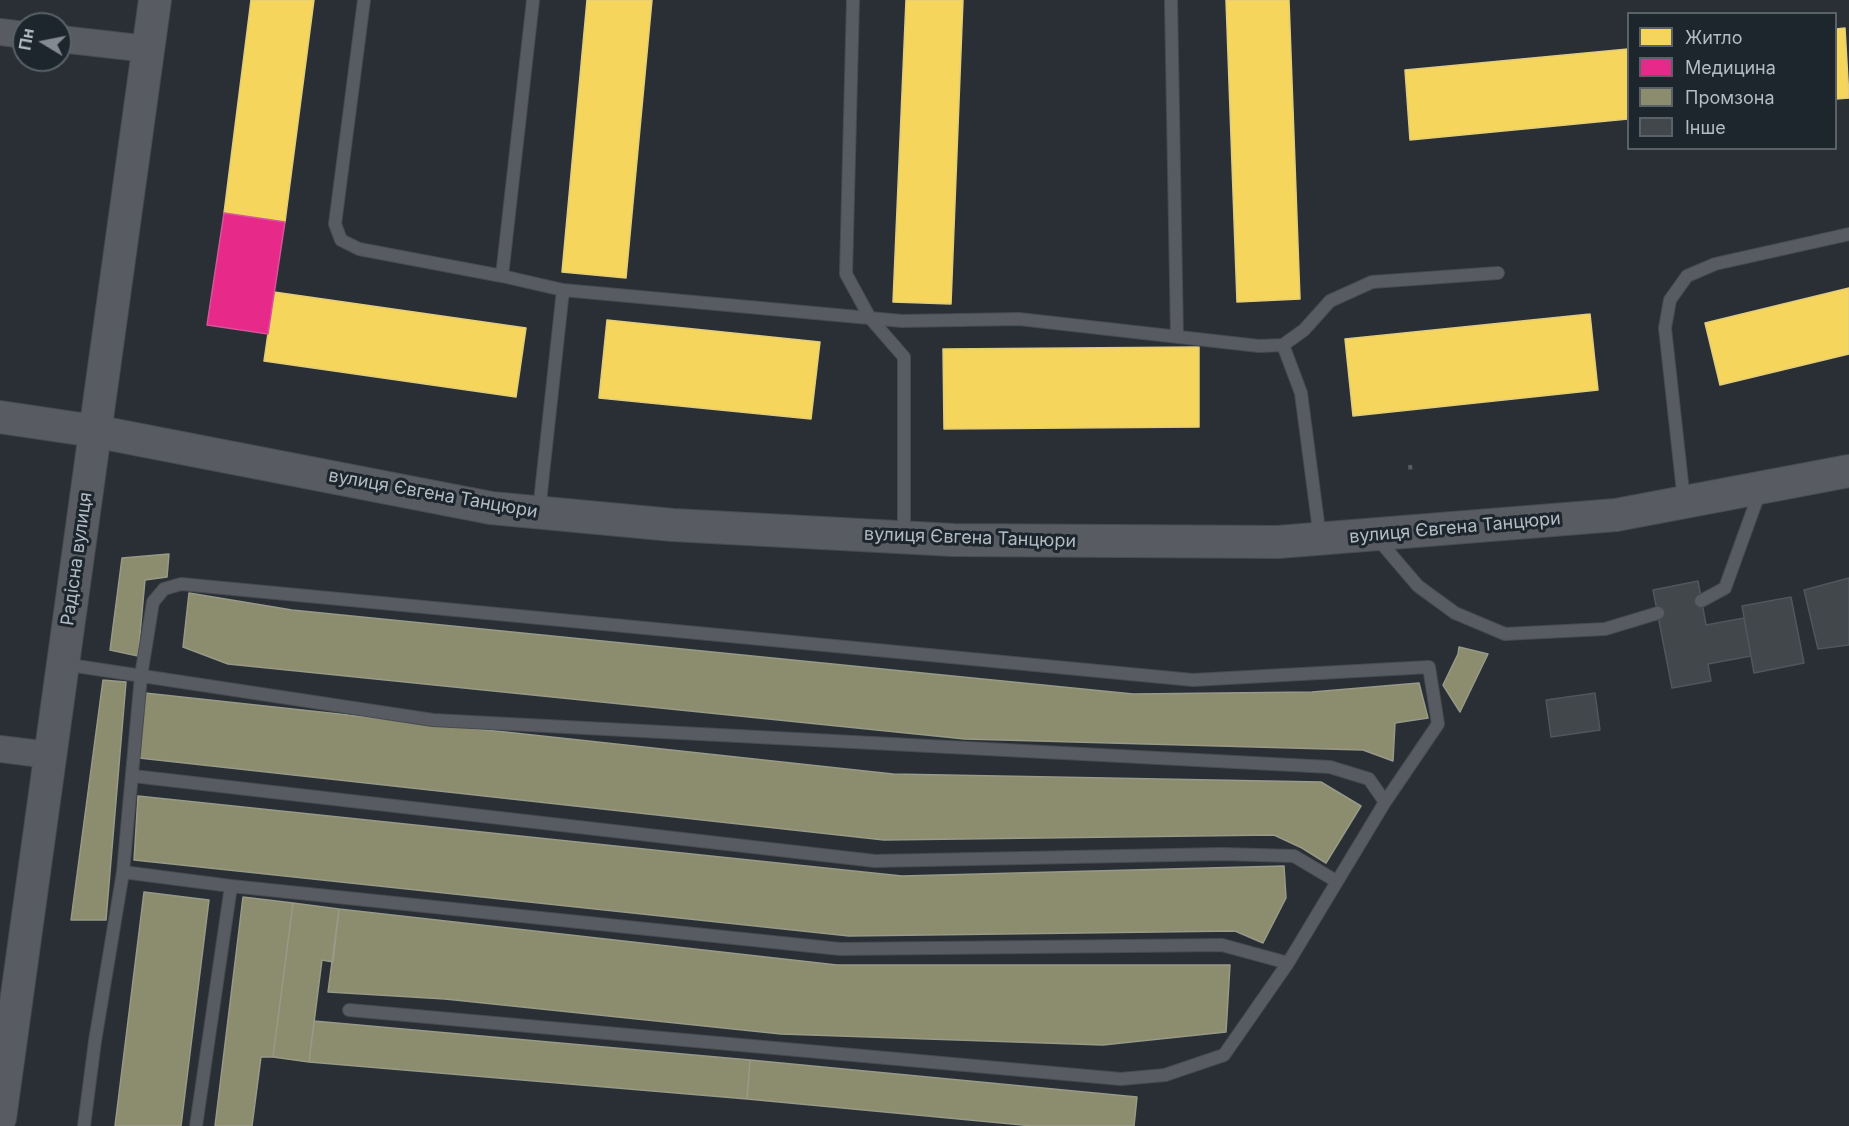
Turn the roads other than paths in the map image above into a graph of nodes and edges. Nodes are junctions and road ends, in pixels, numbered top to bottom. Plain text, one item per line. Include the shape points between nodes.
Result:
1 (155, 0) edge
2 (364, 0) edge
3 (534, 0) edge
4 (853, 0) edge
5 (1171, 0) edge
6 (72, 40) edge
7 (148, 49) junction
8 (1849, 234) edge
9 (1498, 273) dead end
10 (502, 276) junction
11 (563, 290) junction
12 (870, 318) junction
13 (1177, 337) junction
14 (1283, 345) junction
15 (0, 417) edge
16 (94, 431) junction
17 (1849, 471) edge
18 (1762, 487) junction
19 (1684, 502) junction
20 (538, 512) junction
21 (1374, 534) junction
22 (904, 537) junction
23 (1320, 539) junction
24 (1701, 601) dead end
25 (1658, 613) dead end
26 (62, 664) junction
27 (141, 676) junction
28 (0, 749) edge
29 (50, 755) junction
30 (133, 776) junction
31 (1385, 802) junction
32 (123, 872) junction
33 (1336, 881) junction
34 (231, 886) junction
35 (1288, 963) junction
36 (349, 1010) dead end
37 (3, 1074) edge
38 (0, 1118) edge
39 (84, 1126) edge
40 (196, 1126) edge

1 - 7 street, Радісна вулиця
2 - 10 lane via 334,224 341,240 359,249
3 - 10 lane
4 - 12 lane via 846,274
5 - 13 lane
6 - 7 street
7 - 16 street, Радісна вулиця
8 - 19 lane via 1715,264 1687,276 1670,300 1665,328
9 - 14 lane via 1372,282 1330,301 1304,330
10 - 11 lane
11 - 12 lane
11 - 20 lane
12 - 13 lane via 1019,319
12 - 22 lane via 904,357
13 - 14 lane
14 - 23 lane via 1301,393
15 - 16 street, вулиця Євгена Танцюри
16 - 20 street, вулиця Євгена Танцюри via 491,508
16 - 26 street, Радісна вулиця
17 - 18 street, вулиця Євгена Танцюри
18 - 19 street, вулиця Євгена Танцюри
18 - 24 lane via 1725,588
19 - 21 street, вулиця Євгена Танцюри via 1616,515
20 - 22 street, вулиця Євгена Танцюри via 673,525
21 - 23 street, вулиця Євгена Танцюри
21 - 25 lane via 1418,586 1455,613 1505,634 1605,629
22 - 23 street, вулиця Євгена Танцюри via 1258,542
26 - 27 lane
26 - 29 street, Радісна вулиця
27 - 30 lane
27 - 31 lane via 433,720 1330,767 1368,779
27 - 31 lane via 153,602 164,589 181,584 1193,680 1429,667 1438,724
28 - 29 street
29 - 37 street, Радісна вулиця
30 - 32 lane
30 - 33 lane via 875,861 1294,856
31 - 33 lane
32 - 34 lane
32 - 39 lane
33 - 35 lane
34 - 35 lane via 840,949 1222,945
34 - 40 lane
35 - 36 lane via 1224,1055 1165,1075 1121,1079
37 - 38 street, Радісна вулиця

